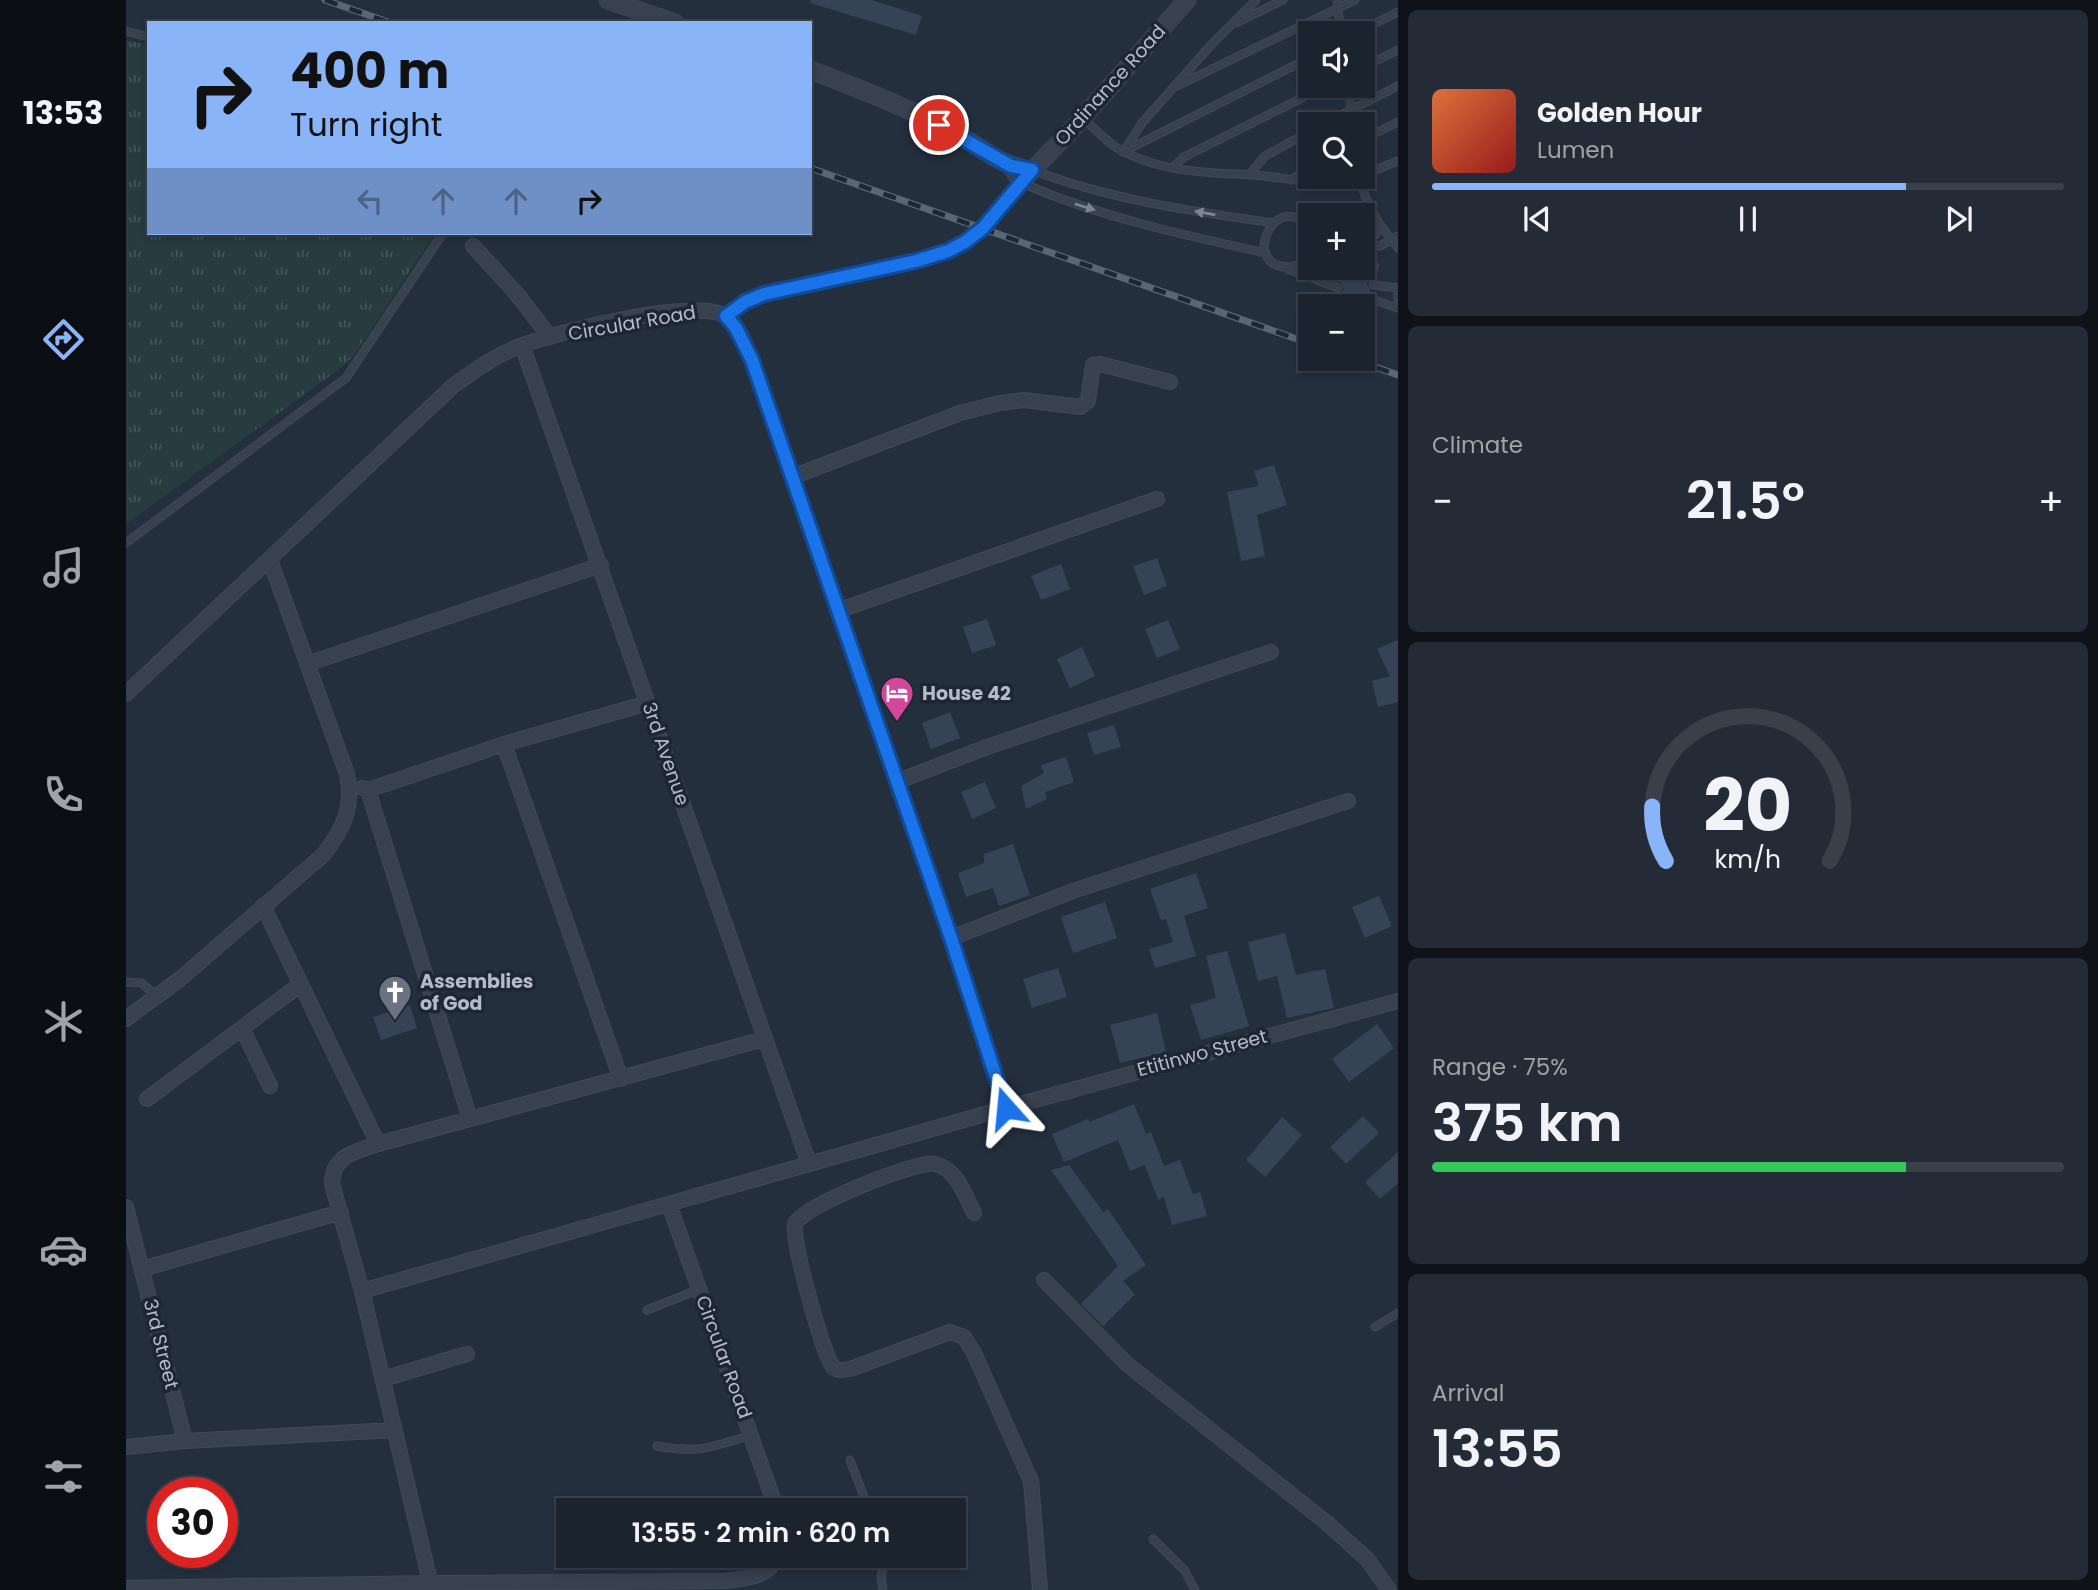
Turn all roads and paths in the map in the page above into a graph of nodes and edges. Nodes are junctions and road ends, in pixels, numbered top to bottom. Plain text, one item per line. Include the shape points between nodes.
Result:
1 (608, 0) edge
2 (1187, 0) edge
3 (1256, 0) edge
4 (1283, 0) edge
5 (1355, 0) edge
6 (1338, 4) edge
7 (1398, 12) edge
8 (669, 21) edge
9 (1375, 24) edge
10 (1229, 26) junction
11 (126, 31) edge
12 (147, 36) edge
13 (1398, 50) edge
14 (1375, 61) edge
15 (1298, 64) edge
16 (812, 71) edge
17 (1398, 86) edge
18 (1173, 88) junction
19 (1302, 98) edge
20 (1350, 98) edge
21 (1351, 110) junction
22 (1347, 112) edge
23 (1083, 117) junction
24 (1398, 122) edge
25 (1375, 133) edge
26 (1298, 138) edge
27 (1123, 152) junction
28 (1398, 161) edge
29 (1172, 168) junction
30 (1375, 172) edge
31 (1248, 175) junction
32 (1298, 175) edge
33 (1027, 176) junction
34 (1291, 180) junction
35 (1298, 181) edge
36 (1364, 189) edge
37 (1298, 219) edge
38 (1378, 222) junction
39 (1273, 223) junction
40 (442, 235) edge
41 (1375, 235) edge
42 (1395, 238) edge
43 (473, 246) dead end
44 (1375, 247) edge
45 (1398, 248) edge
46 (1266, 253) junction
47 (1298, 265) edge
48 (1284, 267) junction
49 (1373, 285) dead end
50 (1338, 288) dead end
51 (1398, 290) edge
52 (1398, 300) edge
53 (1375, 301) edge
54 (1398, 307) edge
55 (726, 316) junction
56 (550, 337) junction
57 (522, 345) junction
58 (1170, 382) dead end
59 (792, 477) junction
60 (1157, 499) dead end
61 (126, 543) edge
62 (270, 560) junction
63 (601, 565) junction
64 (837, 611) junction
65 (1271, 652) dead end
66 (307, 664) junction
67 (126, 695) edge
68 (648, 703) junction
69 (505, 744) junction
70 (896, 782) junction
71 (349, 786) junction
72 (368, 790) junction
73 (1348, 801) dead end
74 (263, 906) junction
75 (951, 938) junction
76 (126, 982) edge
77 (301, 984) junction
78 (158, 996) junction
79 (1398, 1001) edge
80 (126, 1019) edge
81 (242, 1028) junction
82 (764, 1039) junction
83 (621, 1079) junction
84 (271, 1086) dead end
85 (147, 1099) dead end
86 (1006, 1108) junction
87 (470, 1119) junction
88 (378, 1144) junction
89 (809, 1164) junction
90 (669, 1204) junction
91 (126, 1207) edge
92 (341, 1212) junction
93 (974, 1213) dead end
94 (142, 1269) junction
95 (1044, 1280) dead end
96 (700, 1289) junction
97 (362, 1291) junction
98 (647, 1310) dead end
99 (1398, 1312) edge
100 (1375, 1327) dead end
101 (467, 1354) dead end
102 (383, 1379) junction
103 (395, 1430) junction
104 (752, 1435) junction
105 (185, 1441) junction
106 (657, 1446) dead end
107 (126, 1447) edge
108 (850, 1460) dead end
109 (773, 1498) edge
110 (864, 1498) edge
111 (1153, 1539) dead end
112 (770, 1568) edge
113 (883, 1568) edge
114 (432, 1586) edge
115 (126, 1588) edge
116 (883, 1590) edge
117 (1040, 1590) edge
118 (1195, 1590) edge
119 (1389, 1590) edge

1 - 8 street
2 - 23 street, Ordinance Road
3 - 10 lane
4 - 10 lane
5 - 6 lane
6 - 18 lane
7 - 9 lane
10 - 18 lane
11 - 12 lane
13 - 14 lane
15 - 27 lane
16 - 33 street via 944,127
17 - 21 lane
18 - 27 lane
19 - 29 lane via 1184,157
20 - 21 lane
21 - 22 lane
23 - 27 lane
23 - 33 street, Ordinance Road
24 - 25 lane
26 - 31 lane via 1265,156
27 - 29 lane
28 - 30 lane
29 - 31 lane
31 - 34 lane
32 - 34 lane
39 -> 33 lane via 1132,200
33 -> 46 lane via 1068,202
33 - 55 street via 983,228 948,251 764,294
34 - 35 lane
36 - 38 lane
37 - 39 lane
38 - 41 lane
38 - 42 lane
39 - 46 lane via 1265,237
40 - 61 lane via 346,378
42 - 44 lane
42 - 45 lane
43 - 56 street
46 - 48 lane
47 - 48 lane
48 - 50 lane
49 - 51 lane
51 - 52 lane
53 - 54 lane
55 - 56 street, Circular Road via 684,311
55 - 59 street via 752,360
56 - 57 street, Circular Road
57 - 62 street, Circular Road via 481,365 453,386
57 - 63 street, 3rd Avenue
58 - 59 street via 1093,366 1088,401 1080,407 1024,400 1000,403 960,413
59 - 64 street
60 - 64 street
62 - 66 street
62 - 67 street, Circular Road
63 - 66 street
63 - 68 street, 3rd Avenue
64 - 70 street
65 - 70 street
66 - 71 street
68 - 69 street
68 - 82 street, 3rd Avenue
69 - 72 street
69 - 83 street
70 - 75 street
71 - 72 street
71 - 74 street via 348,810 337,838
72 - 87 street
73 - 75 street via 1086,887
74 - 77 street
74 - 78 street
75 - 86 street
76 - 78 lane via 141,983
77 - 81 street
77 - 88 street
78 - 80 street
79 - 86 street, Etitinwo Street
81 - 84 street
81 - 85 street
82 - 83 street
82 - 89 street, 3rd Avenue
83 - 87 street
86 - 89 street, Etitinwo Street
87 - 88 street
88 - 92 street via 345,1155 336,1165 332,1184
89 - 90 street, Etitinwo Street
90 - 96 street, Circular Road
90 - 97 street, Etitinwo Street
91 - 94 street, 3rd Street
92 - 94 street
92 - 97 street
93 - 117 street via 957,1180 935,1164 922,1164 837,1196 802,1215 794,1233 833,1368 853,1368 950,1332 964,1337 1031,1481
94 - 105 street, 3rd Street
95 - 119 street via 1127,1364 1327,1523 1367,1559
96 - 98 lane
96 - 104 street, Circular Road
97 - 102 street
99 - 100 lane
101 - 102 street
102 - 103 street
103 - 105 street
103 - 114 street
104 - 106 lane via 700,1451
104 - 109 street, Circular Road
105 - 107 street
108 - 110 lane
111 - 118 lane via 1185,1571
112 - 114 street via 725,1581
113 - 116 lane
114 - 115 street

